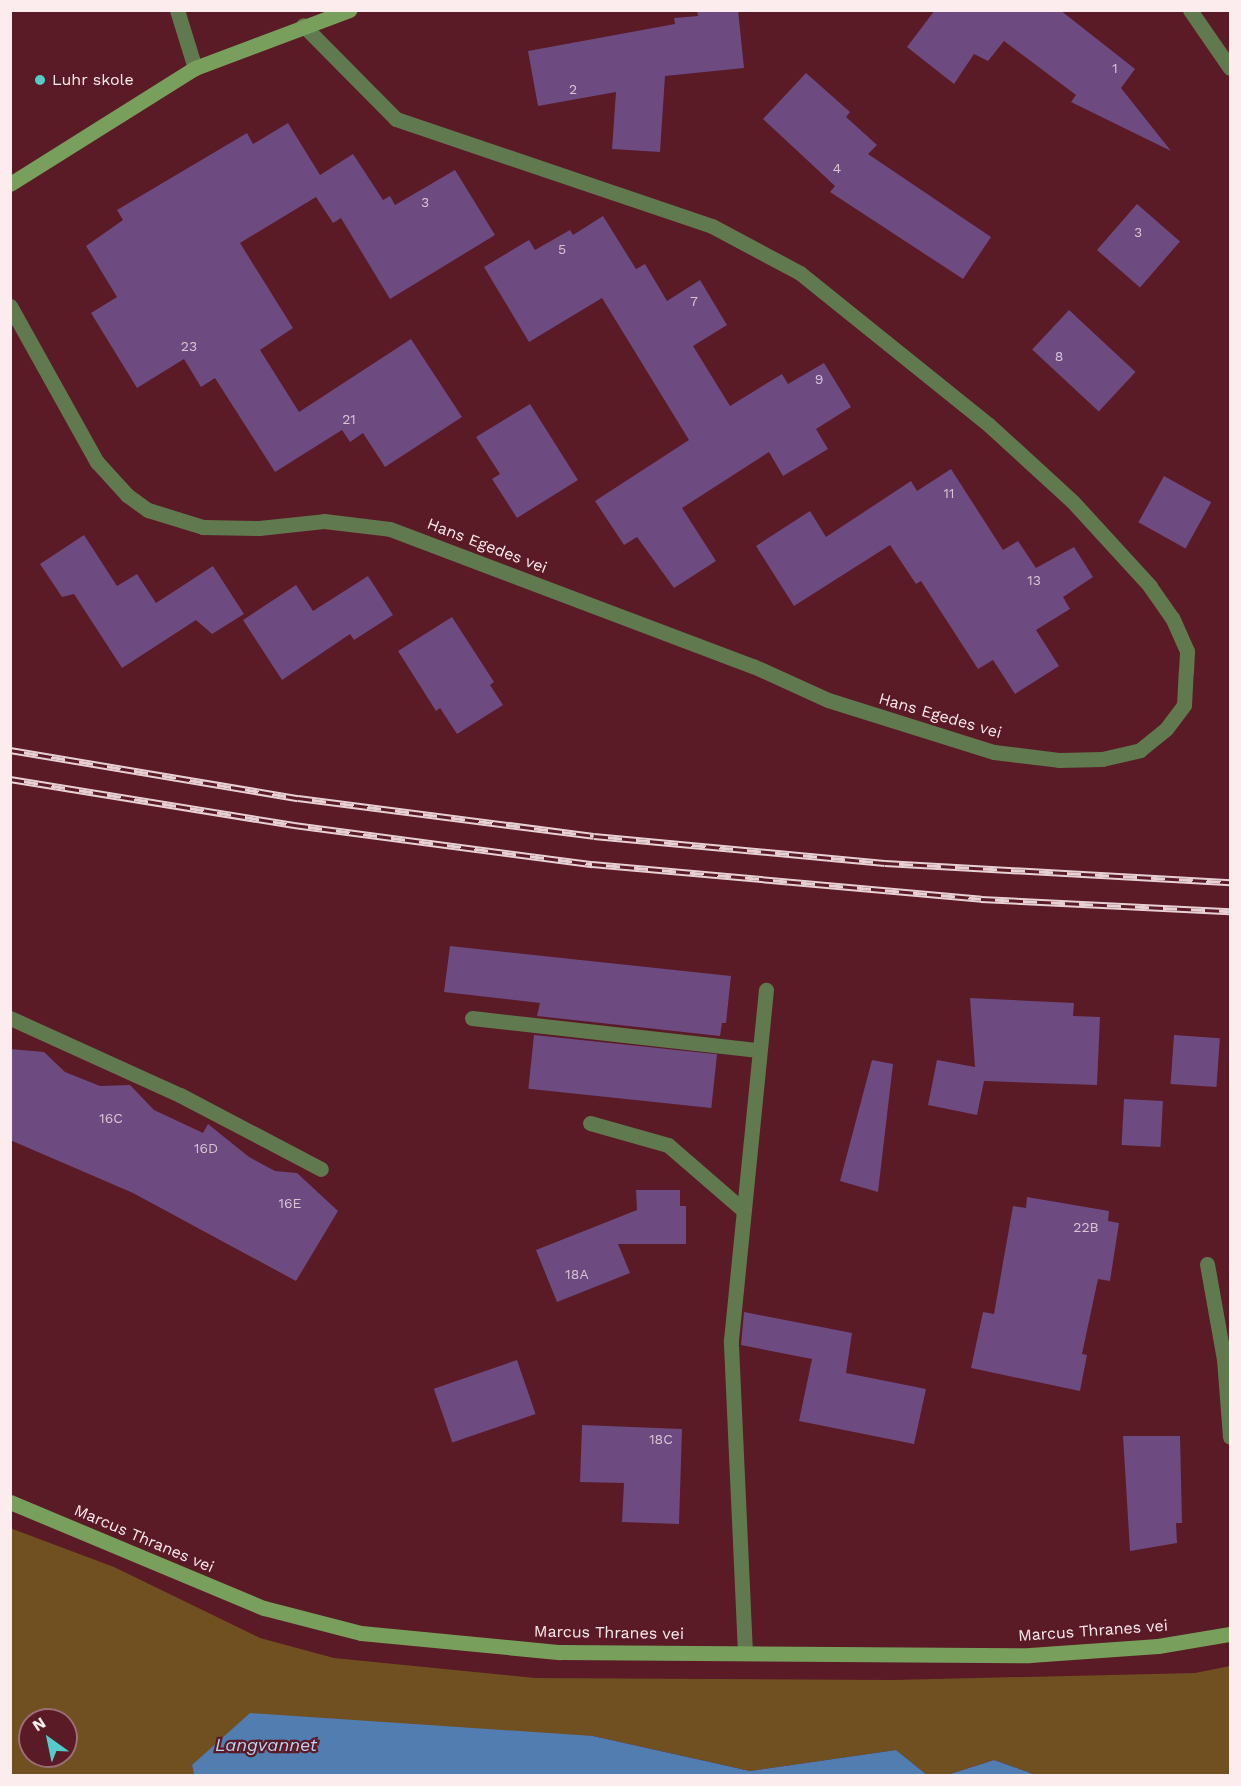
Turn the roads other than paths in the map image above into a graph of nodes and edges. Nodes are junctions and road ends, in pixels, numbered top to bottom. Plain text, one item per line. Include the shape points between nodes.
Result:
1 (177, 10) edge
2 (349, 10) edge
3 (1190, 10) edge
4 (303, 26) junction
5 (1228, 62) edge
6 (195, 68) junction
7 (10, 184) edge
8 (10, 306) edge
9 (766, 990) dead end
10 (10, 1018) edge
11 (472, 1018) dead end
12 (758, 1050) junction
13 (590, 1123) dead end
14 (321, 1170) dead end
15 (742, 1209) junction
16 (1207, 1264) dead end
17 (1230, 1437) edge
18 (10, 1502) edge
19 (1230, 1634) edge
20 (745, 1653) junction

1 - 6 street
2 - 4 main road
3 - 5 street
4 - 6 main road
4 - 8 street, Hans Egedes vei via 396,118 712,226 800,273 989,424 1072,501 1150,586 1172,618 1187,651 1186,671 1184,705 1166,729 1140,750 1102,759 1059,760 994,752 828,700 753,666 390,529 324,521 259,528 203,527 148,510 127,495 97,462
6 - 7 main road
9 - 12 street
10 - 14 street via 180,1095
11 - 12 street
12 - 15 street
13 - 15 street via 668,1145
15 - 20 street via 731,1340
16 - 17 street via 1224,1359
18 - 20 main road, Marcus Thranes vei via 264,1608 361,1633 560,1652
19 - 20 main road, Marcus Thranes vei via 1158,1646 1030,1655

